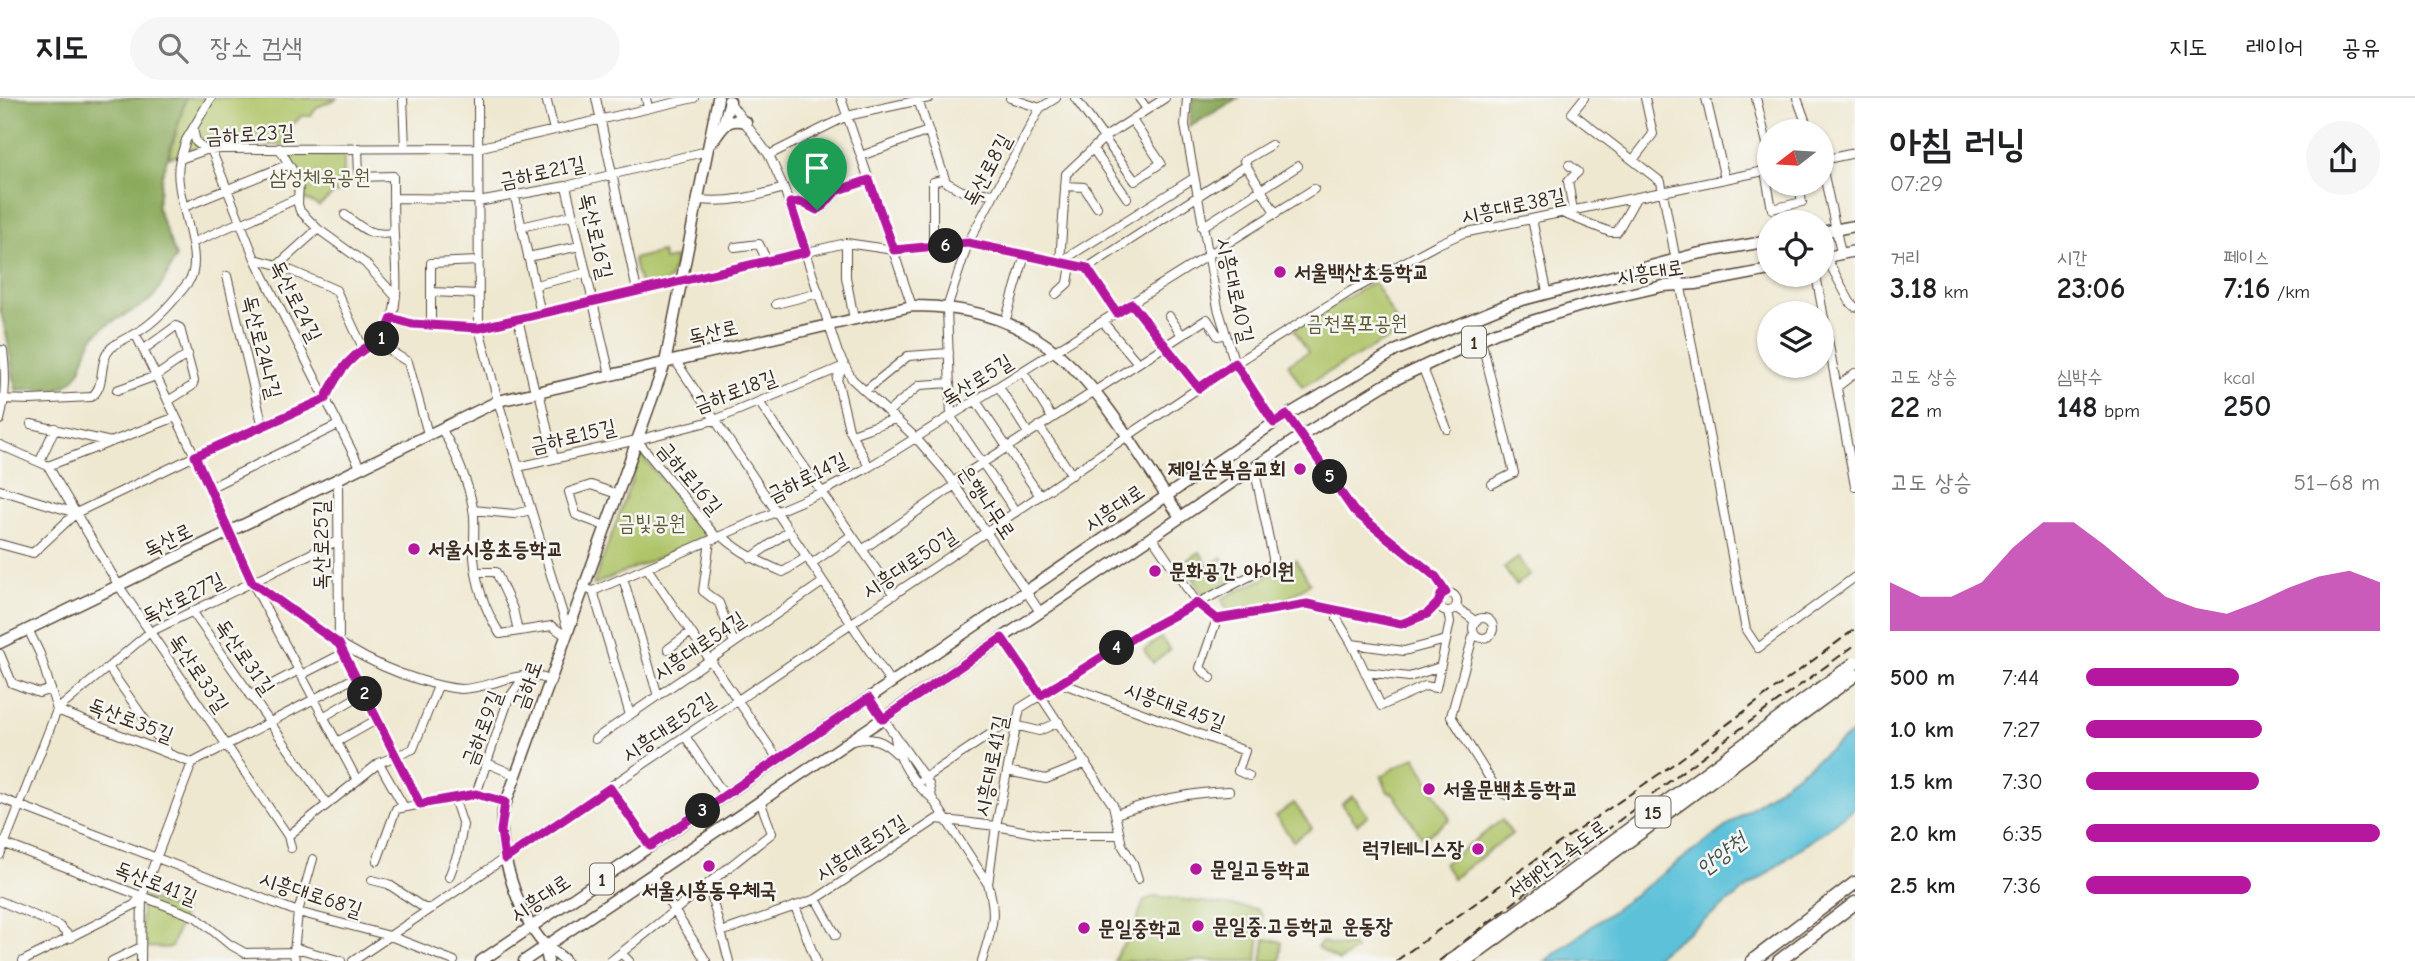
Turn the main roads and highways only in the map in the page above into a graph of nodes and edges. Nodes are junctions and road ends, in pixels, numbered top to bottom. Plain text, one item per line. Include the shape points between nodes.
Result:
1 (725, 99) edge
2 (746, 122) road end
3 (722, 128) junction
4 (708, 149) junction
5 (1855, 226) edge
6 (1834, 230) edge
7 (1757, 243) edge
8 (1855, 251) edge
9 (1834, 255) edge
10 (1757, 272) edge
11 (670, 361) junction
12 (1166, 496) junction
13 (1180, 517) junction
14 (0, 643) edge
15 (1855, 663) edge
16 (1855, 675) edge
17 (1855, 883) edge
18 (1855, 903) edge
19 (532, 926) junction
20 (545, 946) junction
21 (481, 961) edge
22 (524, 961) edge
23 (548, 961) edge
24 (565, 961) edge
25 (1450, 961) edge
26 (1465, 961) edge
27 (1752, 961) edge
28 (1779, 961) edge

1 - 3 main road
1 - 4 main road, 금하로
2 - 3 main road via 733,120
3 - 4 main road
4 - 11 main road, 금하로
5 - 6 main road
7 - 12 main road, 시흥대로 / 1 via 1547,291 1470,318 1396,350 1274,423
8 - 9 main road
10 - 13 main road, 시흥대로 / 1 via 1662,286 1594,302 1480,339 1372,391
11 - 12 main road, 독산로 via 912,306 973,312 1028,333 1056,352 1095,390
11 - 14 main road, 독산로 via 498,401
11 - 19 main road, 금하로 via 505,802 501,831 505,859 522,912
12 - 13 main road, 독산로
12 - 19 main road, 시흥대로 / 1
13 - 20 main road, 시흥대로 / 1
15 - 25 highway, 서해안고속도로 / 15, bridge
16 - 26 highway, 서해안고속도로 / 15, bridge
17 - 27 highway
18 - 28 highway
19 - 20 main road, 금하로
19 - 21 main road, 시흥대로
20 - 22 main road, 시흥대로
20 - 23 main road, 금하로
20 - 24 main road, 금하로

